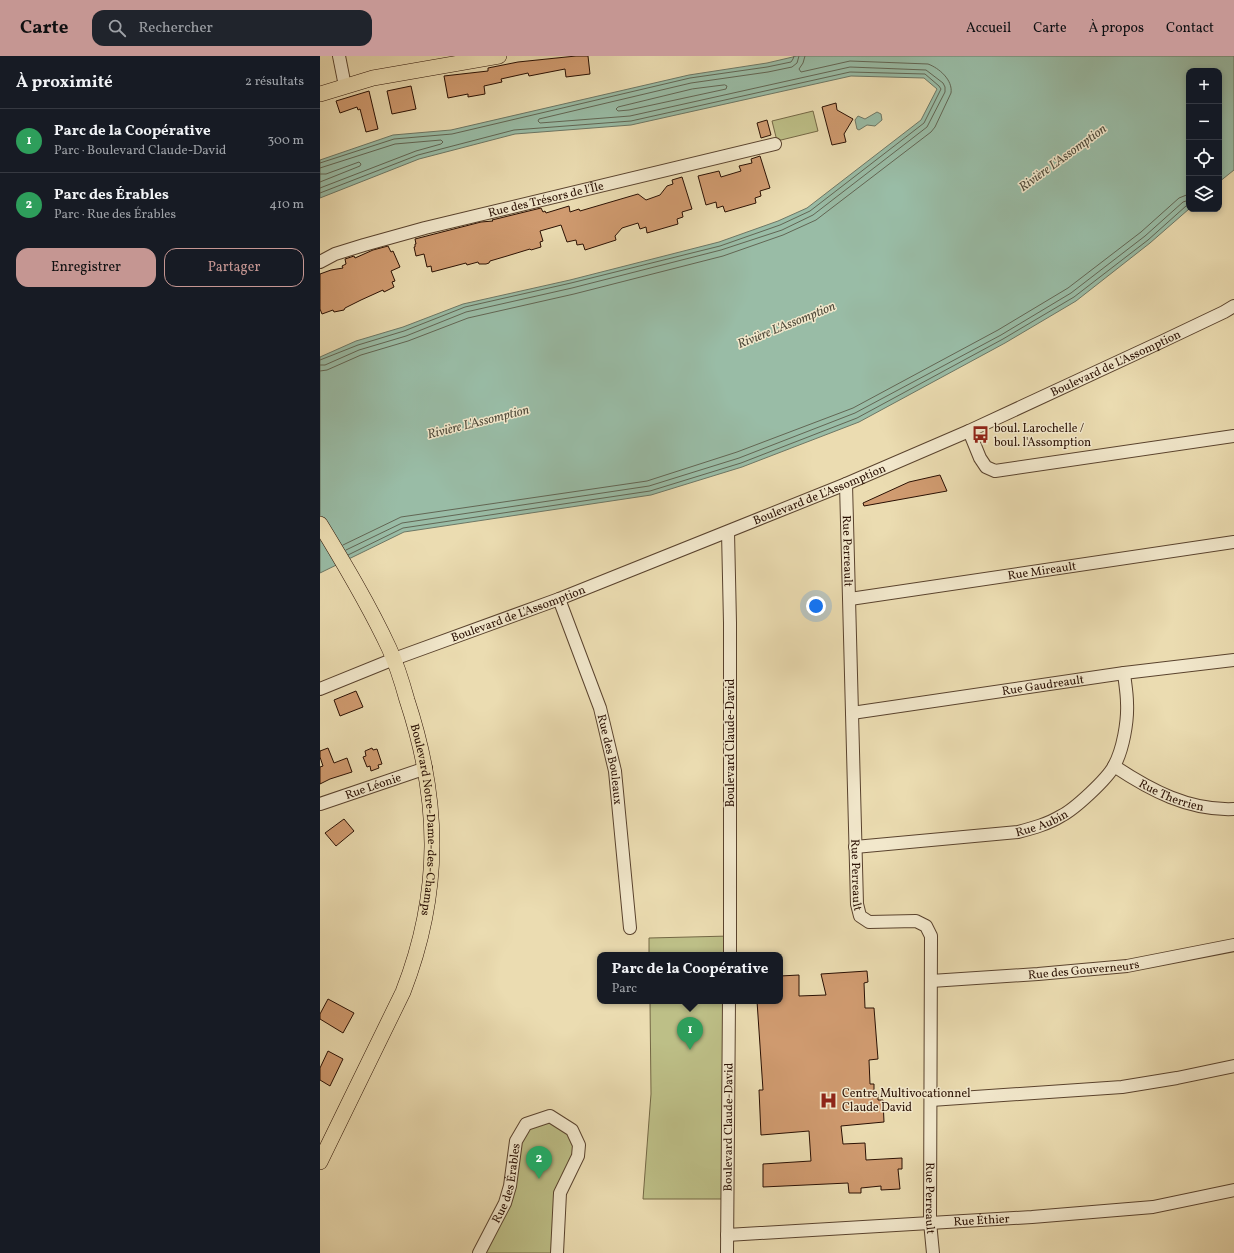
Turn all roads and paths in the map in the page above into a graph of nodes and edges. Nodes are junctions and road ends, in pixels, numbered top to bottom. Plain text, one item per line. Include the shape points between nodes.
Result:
1 (339, 56) edge
2 (499, 56) edge
3 (345, 86) junction
4 (320, 94) edge
5 (775, 144) dead end
6 (320, 262) edge
7 (1234, 306) edge
8 (969, 431) junction
9 (1234, 436) edge
10 (846, 484) junction
11 (320, 524) edge
12 (728, 532) junction
13 (1234, 542) edge
14 (559, 599) junction
15 (850, 599) junction
16 (394, 659) junction
17 (1234, 660) edge
18 (1124, 673) junction
19 (320, 689) edge
20 (852, 713) junction
21 (1114, 766) junction
22 (426, 768) junction
23 (320, 804) edge
24 (1234, 809) edge
25 (855, 847) junction
26 (630, 928) dead end
27 (1234, 945) edge
28 (730, 952) edge
29 (931, 981) junction
30 (729, 1004) edge
31 (1234, 1066) edge
32 (931, 1100) junction
33 (320, 1162) edge
34 (1234, 1190) edge
35 (930, 1222) junction
36 (727, 1235) junction
37 (479, 1253) edge
38 (557, 1253) edge
39 (727, 1253) edge
40 (932, 1253) edge

1 - 3 street
2 - 3 main road via 372,78
3 - 4 main road
5 - 6 street, Rue des Trésors de l'Île via 424,228 335,254
7 - 8 street, Boulevard de L'Assomption
8 - 9 street via 983,463 994,471
8 - 10 street, Boulevard de L'Assomption
10 - 12 street, Boulevard de L'Assomption
10 - 15 street, Rue Perreault
11 - 16 main road, Boulevard Notre-Dame-des-Champs via 354,581
12 - 14 street, Boulevard de L'Assomption
12 - 28 street, Boulevard Claude-David
13 - 15 street, Rue Mireault
14 - 16 street, Boulevard de L'Assomption
14 - 26 street, Rue des Bouleaux via 600,708 615,771
15 - 20 street, Rue Perreault
16 - 19 street, Boulevard de L'Assomption
16 - 22 main road, Boulevard Notre-Dame-des-Champs via 418,733
17 - 18 street, Rue Gaudreault
18 - 20 street, Rue Gaudreault
18 - 21 street, Rue Aubin via 1128,704 1122,744
20 - 25 street, Rue Perreault
21 - 24 street, Rue Therrien via 1161,794 1194,806 1218,810
21 - 25 street, Rue Aubin via 1080,803 1062,816 1041,825 1018,832
22 - 23 street, Rue Léonie
22 - 33 main road, Boulevard Notre-Dame-des-Champs via 433,851 420,943 403,992
25 - 29 street, Rue Perreault via 857,904 860,916 869,922 916,921 926,926 931,936
27 - 29 street, Rue des Gouverneurs via 1127,966
29 - 32 street, Rue Perreault
30 - 36 street, Boulevard Claude-David
31 - 32 street via 1122,1087
32 - 35 street, Rue Perreault
34 - 35 street, Rue Éthier via 1153,1207
35 - 36 street, Rue Éthier
35 - 40 street, Rue Perreault
36 - 39 street, Boulevard Claude-David
37 - 38 street, Rue des Érables via 505,1204 516,1141 526,1124 550,1116 572,1130 579,1145 578,1156 560,1193

